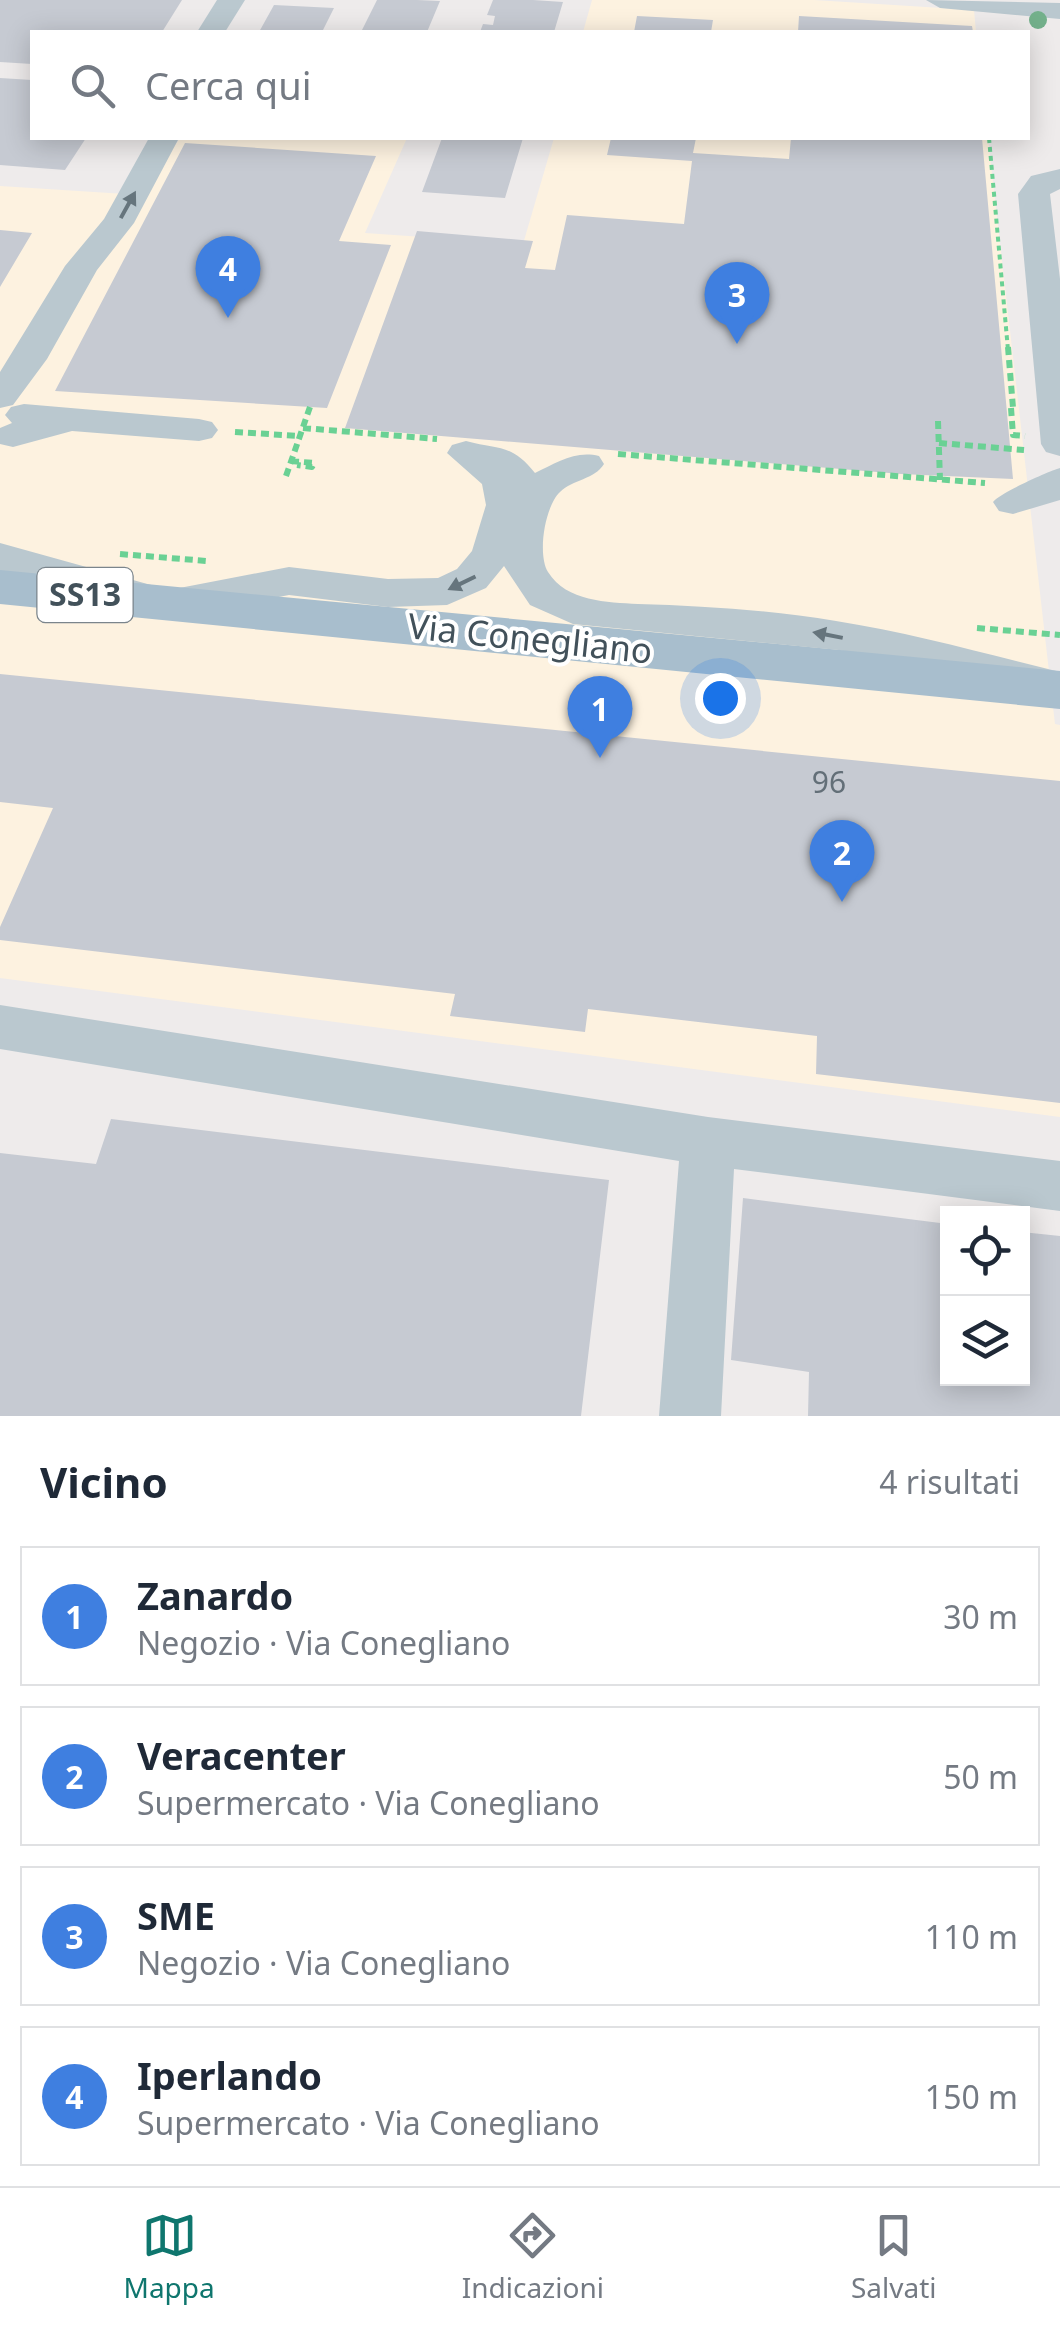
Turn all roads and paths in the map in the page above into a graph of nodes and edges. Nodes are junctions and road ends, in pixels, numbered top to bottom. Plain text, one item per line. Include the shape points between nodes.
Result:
1 (231, 0) edge
2 (940, 0) edge
3 (1057, 11) edge
4 (212, 30) edge
5 (133, 140) edge
6 (163, 140) edge
7 (989, 140) edge
8 (1060, 180) edge
9 (82, 266) junction
10 (310, 407) dead end
11 (938, 422) dead end
12 (8, 423) edge
13 (303, 428) junction
14 (199, 430) joint
15 (300, 436) junction
16 (939, 443) junction
17 (469, 450) junction
18 (1047, 453) edge
19 (593, 458) joint
20 (286, 476) dead end
21 (940, 480) junction
22 (989, 484) dead end
23 (532, 506) junction
24 (1060, 506) edge
25 (0, 556) edge
26 (0, 587) edge
27 (169, 604) junction
28 (1060, 689) edge
29 (0, 1027) edge
30 (708, 1140) junction
31 (1060, 1186) edge
32 (690, 1416) edge

1 - 4 street
2 - 3 street
5 - 9 street via 86,220
9 -> 6 street via 118,223
7 - 18 path via 1013,435
8 - 18 street via 1042,183 1034,194
9 - 12 street via 29,359
10 - 13 path
11 - 16 path
12 - 14 street via 72,420
13 - 15 path
13 - 17 path
14 - 15 path
15 - 20 path
16 - 18 path
16 - 21 path
17 - 23 street via 518,472
17 -> 27 street via 495,472 507,495 498,548 472,580 412,595 288,581
18 - 24 street via 1035,496 1013,502
19 - 21 path
19 - 23 street via 545,484
21 - 22 path
28 -> 23 street via 808,631 571,609 543,594 522,567
25 - 27 street
26 - 27 main road, Via Conegliano / SS13
27 - 28 main road, Via Conegliano / SS13
29 - 30 street
30 - 31 street
30 - 32 street

